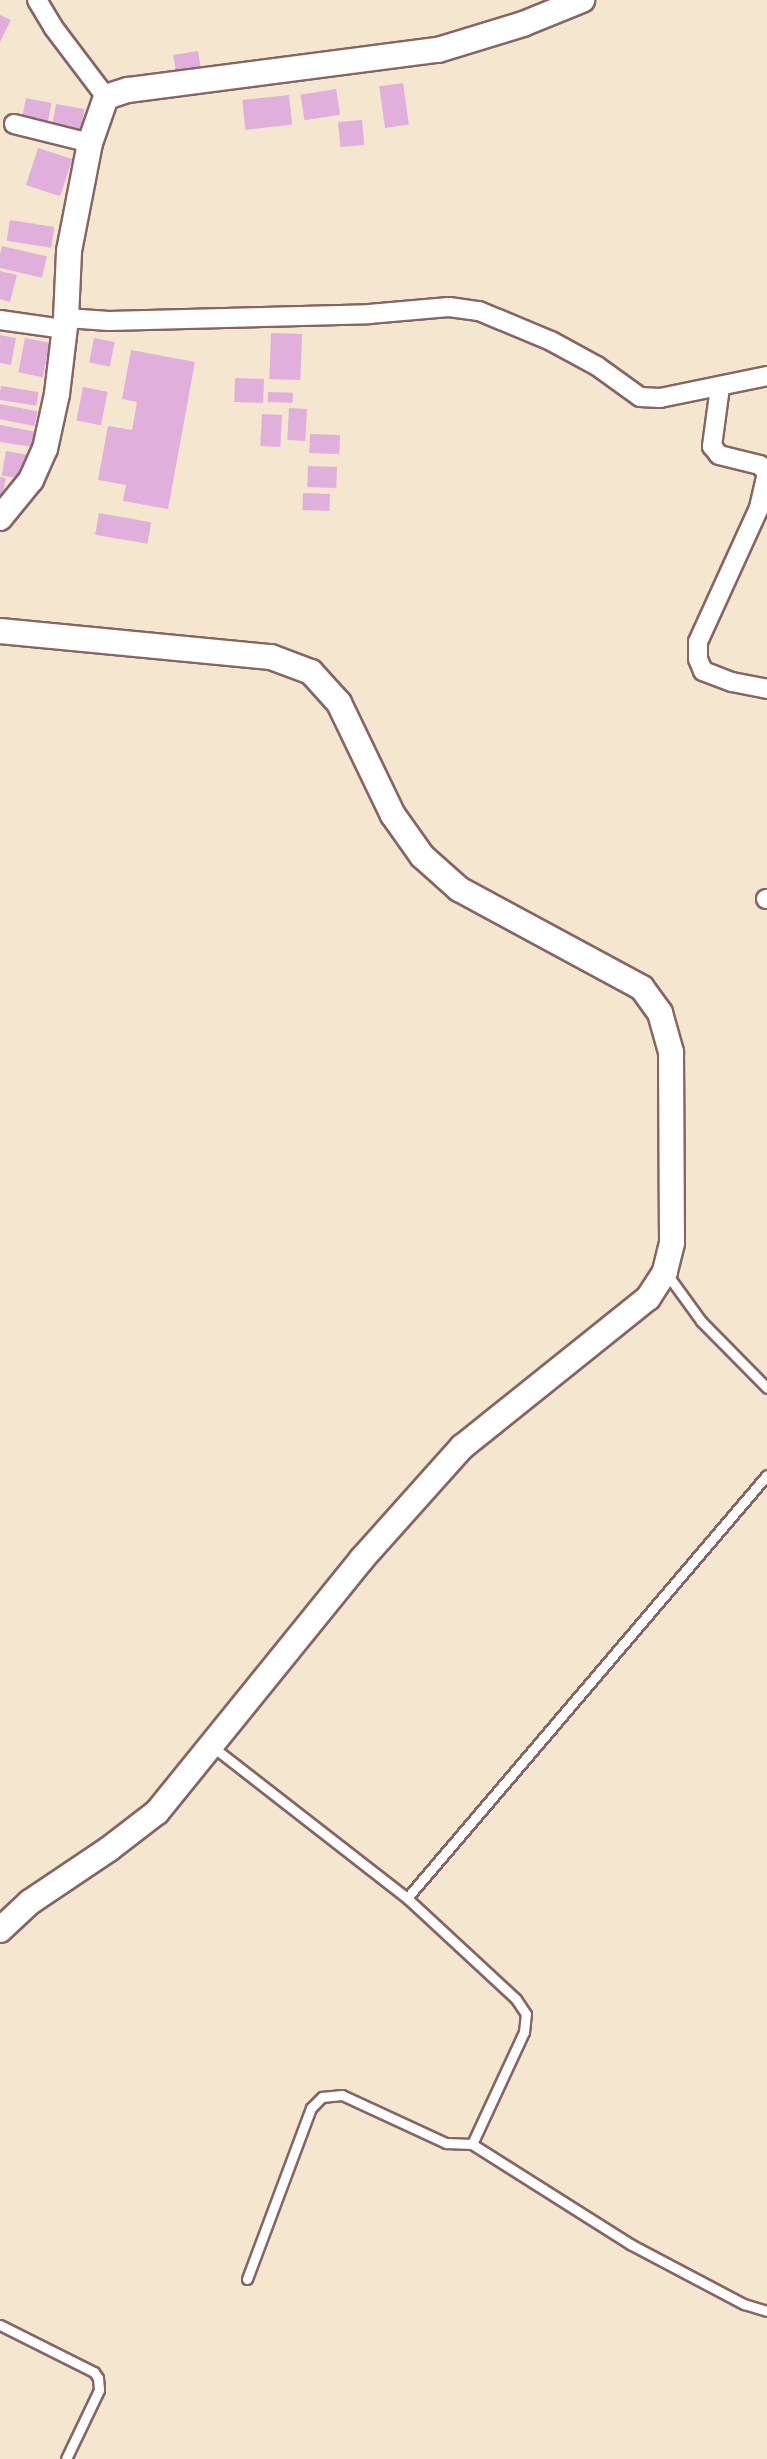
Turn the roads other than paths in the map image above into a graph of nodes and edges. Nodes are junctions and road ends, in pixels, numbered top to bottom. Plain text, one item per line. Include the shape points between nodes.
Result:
1 (37, 0) edge
2 (582, 0) edge
3 (106, 97) junction
4 (14, 124) dead end
5 (90, 143) junction
6 (0, 320) edge
7 (65, 324) junction
8 (767, 376) edge
9 (720, 387) junction
10 (0, 518) edge
11 (0, 631) edge
12 (767, 689) edge
13 (665, 1272) junction
14 (767, 1388) edge
15 (767, 1475) edge
16 (212, 1745) junction
17 (407, 1898) junction
18 (0, 1930) edge
19 (472, 2144) junction
20 (247, 2279) dead end
21 (767, 2311) edge
22 (0, 2325) edge
23 (65, 2459) edge

1 - 3 street
2 - 3 street via 438,50 128,90
3 - 5 street
4 - 5 street
5 - 7 street via 69,251
6 - 7 street
7 - 9 street via 449,307 479,311 551,341 640,397
7 - 10 street via 45,449 32,480
8 - 9 street
9 - 12 street via 712,446 719,455 760,465 767,473 759,508 698,642 698,659 703,671
11 - 13 street via 271,657 311,672 339,702 393,815 422,856 459,889 642,988 660,1013 671,1052 672,1243
13 - 14 lane via 701,1321
13 - 16 street via 648,1298 461,1447 362,1559
15 - 17 lane
16 - 17 lane
16 - 18 street via 157,1812 30,1902
17 - 19 lane via 516,1999 526,2014 524,2032
19 - 20 lane via 446,2143 342,2095 322,2097 311,2108
19 - 21 lane via 630,2244 744,2304
22 - 23 lane via 98,2378 99,2390

